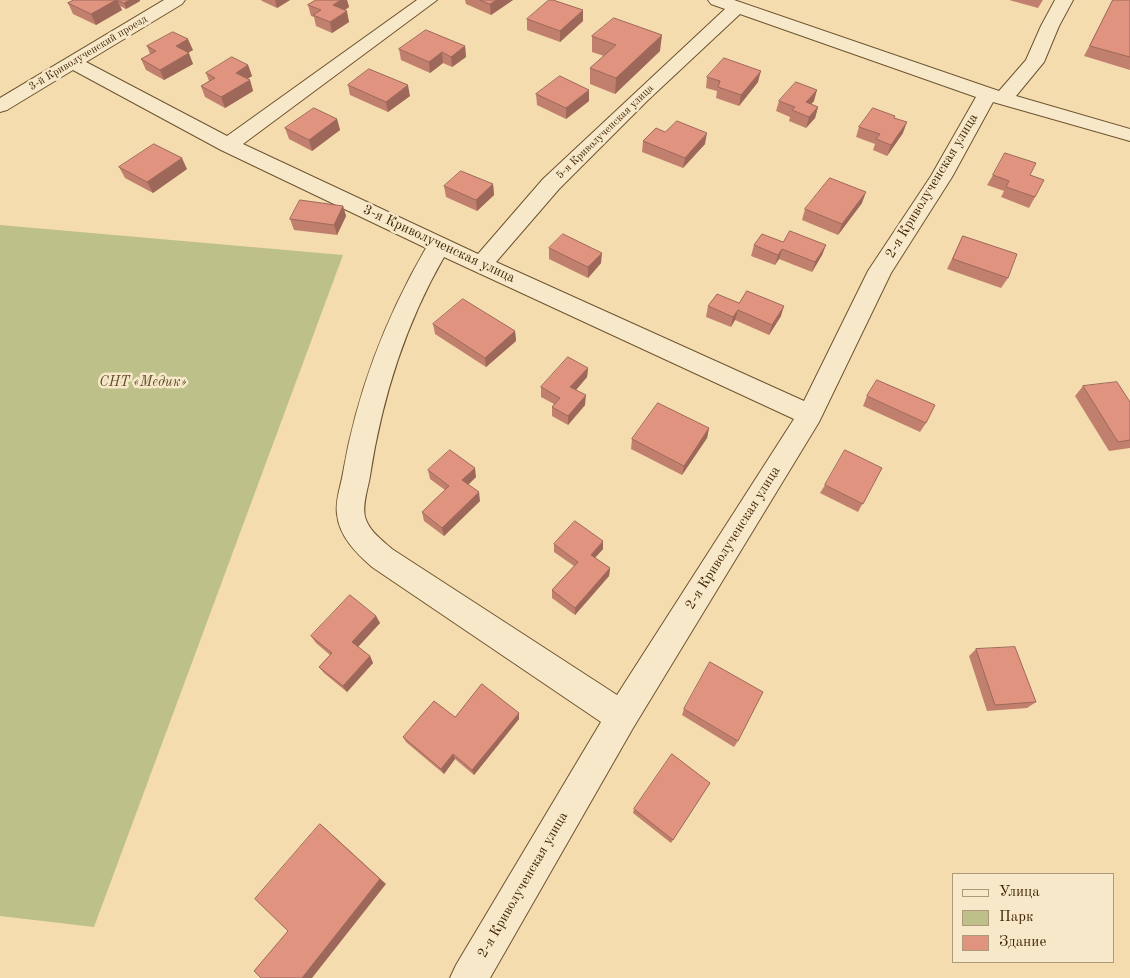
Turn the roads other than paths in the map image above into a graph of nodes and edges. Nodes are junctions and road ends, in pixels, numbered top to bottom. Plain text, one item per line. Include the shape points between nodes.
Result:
1 (176, 0) edge
2 (428, 0) edge
3 (717, 0) edge
4 (1064, 0) edge
5 (737, 7) junction
6 (73, 62) junction
7 (995, 96) junction
8 (0, 106) edge
9 (1130, 136) edge
10 (228, 145) junction
11 (439, 244) junction
12 (481, 265) junction
13 (810, 415) junction
14 (622, 717) junction
15 (469, 978) edge

1 - 6 street, 3-й Криволученский проезд
2 - 10 street
3 - 5 street
4 - 7 street via 1035,62
5 - 7 street
5 - 12 street, 5-я Криволученская улица via 551,184
6 - 8 street, 3-й Криволученский проезд
6 - 10 street, 3-я Криволученская улица
7 - 9 street
7 - 13 street, 2-я Криволученская улица via 880,271
10 - 11 street, 3-я Криволученская улица
11 - 12 street, 3-я Криволученская улица
11 - 14 street via 417,280 384,358 360,445 350,515 361,540 382,558
12 - 13 street, 3-я Криволученская улица
13 - 14 street, 2-я Криволученская улица
14 - 15 street, 2-я Криволученская улица

